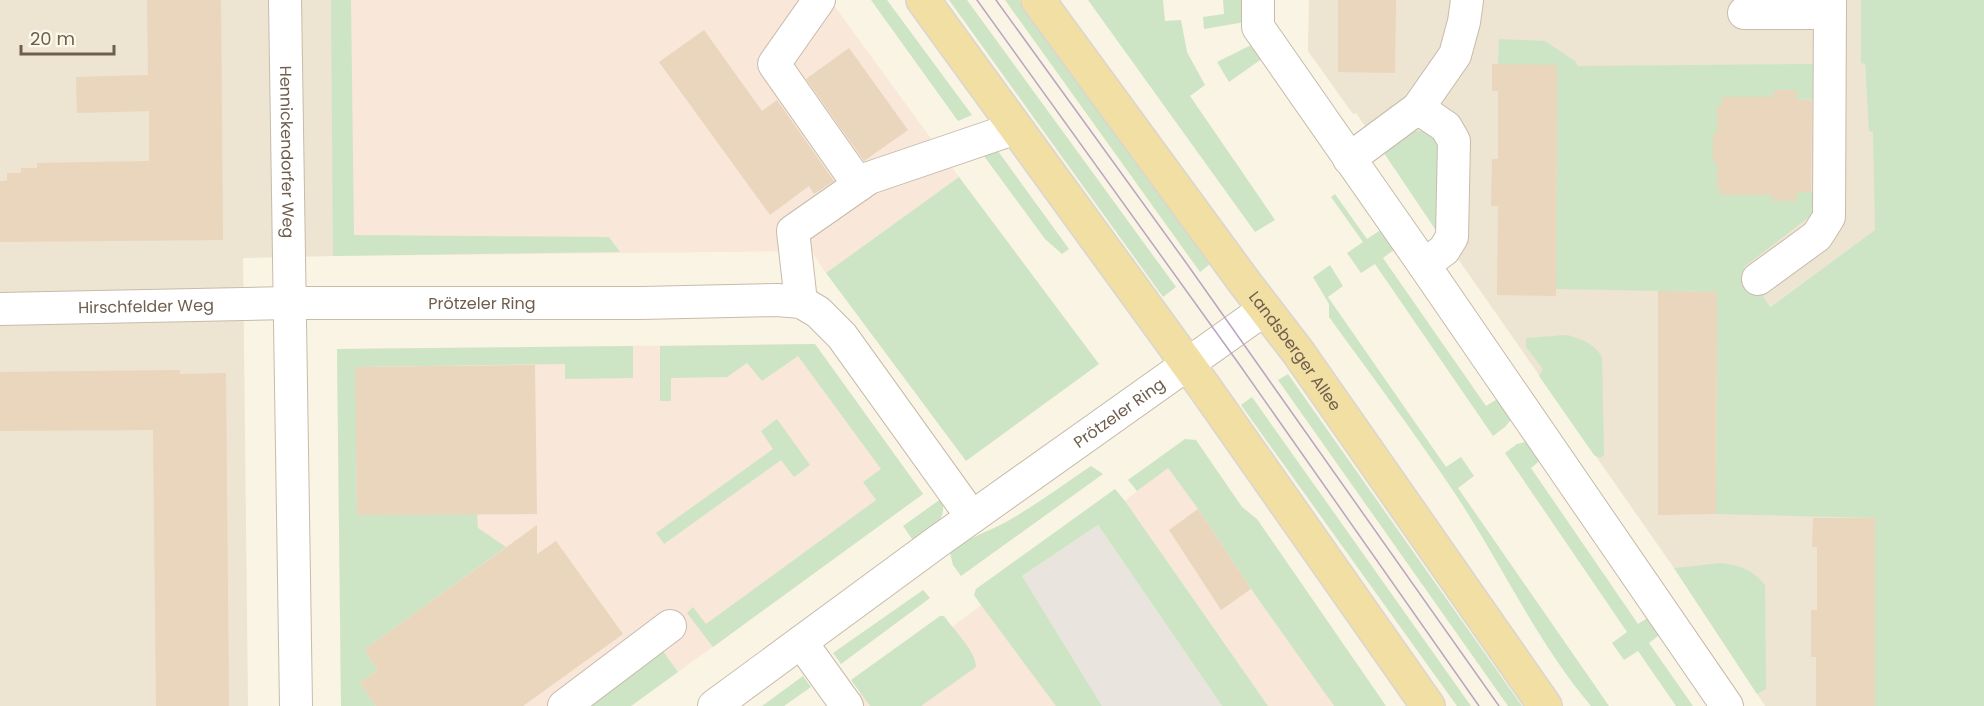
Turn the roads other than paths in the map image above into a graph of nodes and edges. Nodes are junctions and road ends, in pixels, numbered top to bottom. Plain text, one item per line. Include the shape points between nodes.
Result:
1 (285, 0) edge
2 (819, 0) edge
3 (923, 0) edge
4 (1038, 0) edge
5 (1258, 0) edge
6 (1467, 0) edge
7 (1830, 7) edge
8 (1743, 13) dead end
9 (1427, 114) junction
10 (1016, 128) junction
11 (1349, 159) junction
12 (859, 185) junction
13 (1424, 265) junction
14 (1758, 279) dead end
15 (801, 302) junction
16 (290, 303) junction
17 (0, 309) edge
18 (1265, 309) junction
19 (1188, 364) junction
20 (972, 517) junction
21 (670, 626) dead end
22 (801, 642) junction
23 (296, 706) edge
24 (564, 706) edge
25 (714, 706) edge
26 (847, 706) edge
27 (1428, 706) edge
28 (1545, 706) edge
29 (1727, 706) edge

1 - 16 street, Hennickendorfer Weg
2 - 12 street via 774,64
3 - 10 main road
4 - 18 main road, Landsberger Allee
5 - 11 street via 1258,27
6 - 9 street via 1455,55
7 - 8 street
7 - 14 street via 1829,217 1817,236
9 - 11 street
9 - 13 street via 1446,127 1454,141 1452,237 1444,250
10 - 12 street via 869,178
10 - 19 main road
11 - 13 street
12 - 15 street via 792,231
13 - 29 street via 1525,427
15 - 16 street, Prötzeler Ring
15 - 20 street via 818,312 842,336
16 - 17 street, Hirschfelder Weg
16 - 23 street
18 - 19 street, Prötzeler Ring
18 - 28 main road, Landsberger Allee
19 - 20 street, Prötzeler Ring
19 - 27 main road
20 - 22 street, Prötzeler Ring
21 - 24 street
22 - 25 street, Prötzeler Ring
22 - 26 street

